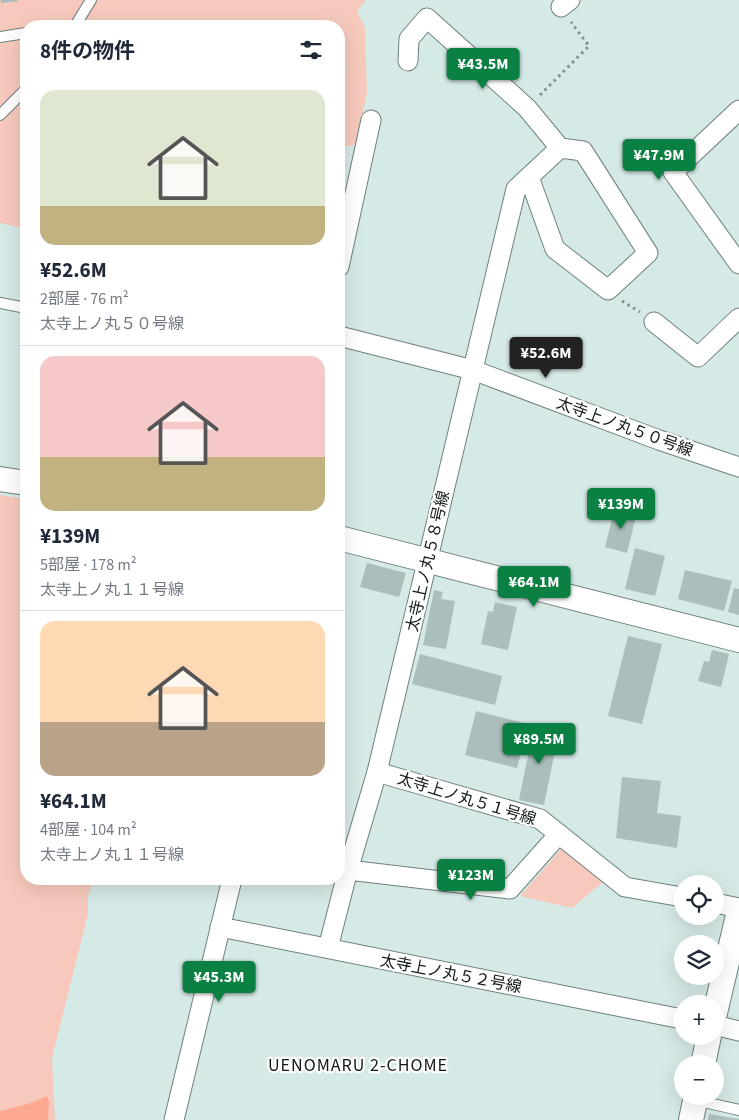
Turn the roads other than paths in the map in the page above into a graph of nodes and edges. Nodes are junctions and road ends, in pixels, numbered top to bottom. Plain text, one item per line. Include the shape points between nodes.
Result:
1 (90, 0) edge
2 (77, 20) edge
3 (20, 34) edge
4 (0, 37) edge
5 (408, 61) dead end
6 (20, 95) edge
7 (739, 110) edge
8 (0, 115) edge
9 (371, 120) dead end
10 (560, 148) junction
11 (528, 177) junction
12 (345, 239) edge
13 (739, 264) edge
14 (0, 303) edge
15 (20, 307) edge
16 (739, 318) edge
17 (654, 322) road end
18 (345, 338) edge
19 (473, 370) junction
20 (739, 467) edge
21 (0, 479) edge
22 (20, 482) edge
23 (345, 540) edge
24 (426, 560) junction
25 (739, 640) edge
26 (377, 772) junction
27 (559, 834) junction
28 (348, 870) junction
29 (345, 882) edge
30 (230, 885) edge
31 (344, 885) edge
32 (674, 896) edge
33 (724, 909) edge
34 (738, 919) edge
35 (220, 927) junction
36 (328, 948) junction
37 (719, 995) edge
38 (674, 1017) edge
39 (724, 1027) edge
40 (739, 1031) edge
41 (694, 1105) edge
42 (739, 1110) edge
43 (174, 1120) edge

1 - 2 lane
3 - 4 lane
5 - 10 street via 409,39 427,18 527,108
6 - 8 lane
7 - 13 street via 673,172
9 - 12 street
10 - 11 street, 太寺上ノ丸５８号線
10 - 11 street via 583,151 648,253 608,290 555,250
11 - 19 street, 太寺上ノ丸５８号線 via 516,189
14 - 15 lane
16 - 17 street via 698,357
18 - 19 street, 太寺上ノ丸５０号線
19 - 20 street, 太寺上ノ丸５０号線
19 - 24 street, 太寺上ノ丸５８号線
21 - 22 street
23 - 24 street
24 - 25 street
24 - 26 street, 太寺上ノ丸５８号線
26 - 27 street, 太寺上ノ丸５１号線 via 540,819
26 - 28 street, 太寺上ノ丸５８号線
27 - 28 street via 510,889
27 - 32 street, 太寺上ノ丸５１号線 via 625,887
28 - 29 street, 太寺上ノ丸５８号線
30 - 35 street
31 - 36 street, 太寺上ノ丸５８号線
33 - 34 street
34 - 37 street
35 - 36 street, 太寺上ノ丸５２号線
35 - 43 street
36 - 38 street, 太寺上ノ丸５２号線
39 - 40 street
41 - 42 lane

